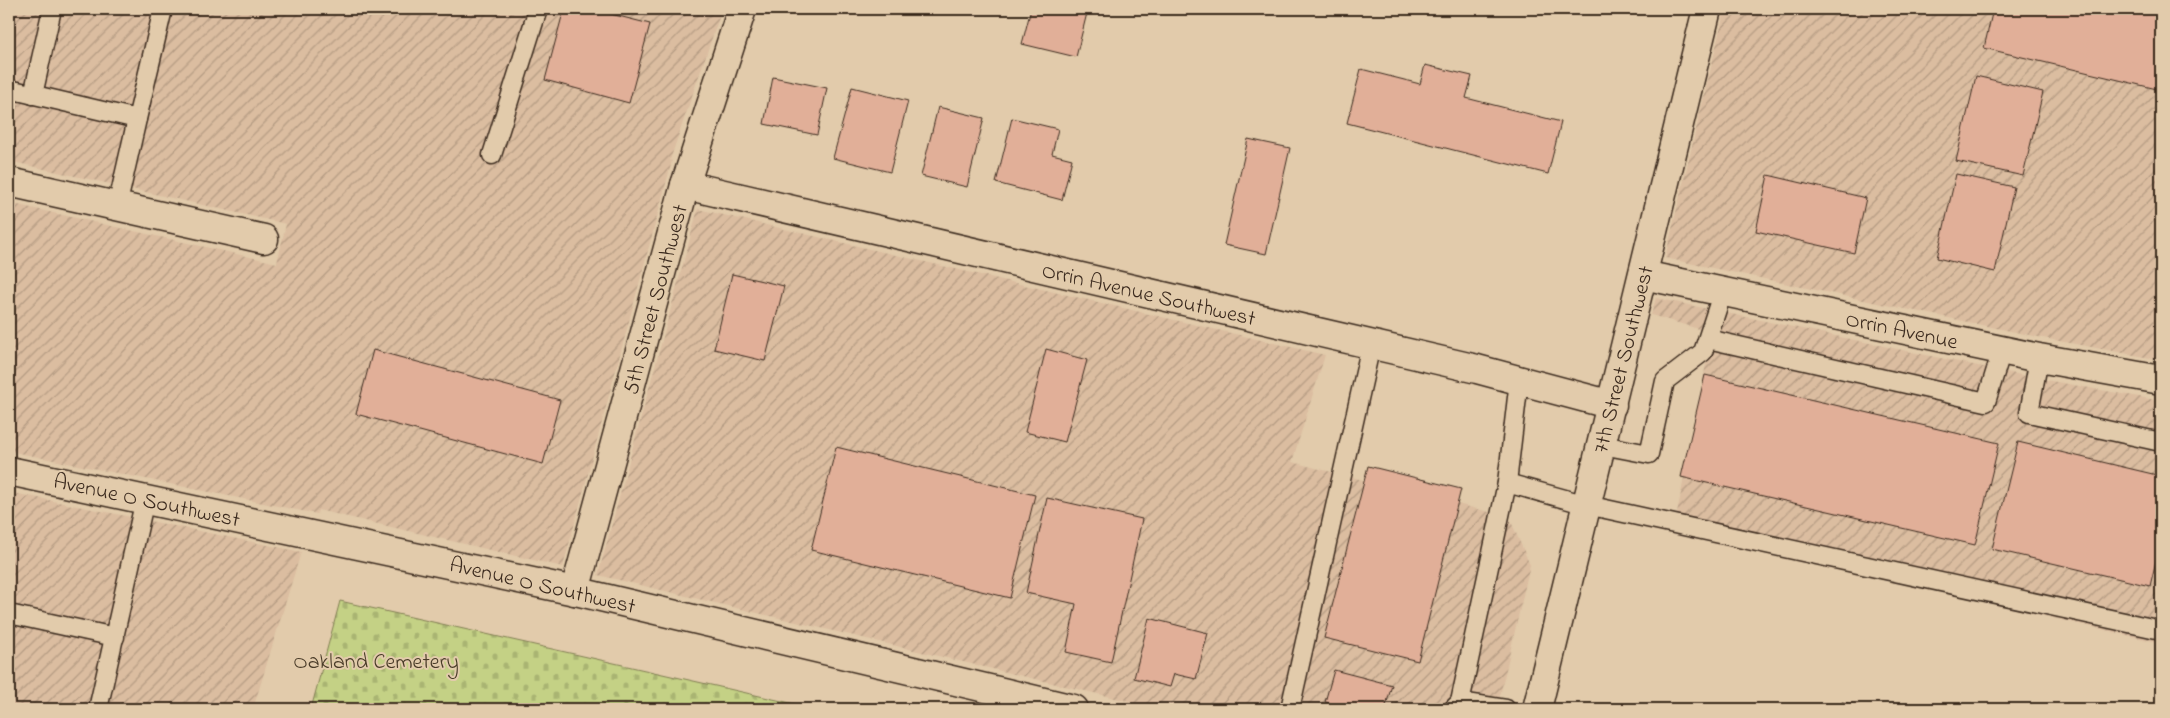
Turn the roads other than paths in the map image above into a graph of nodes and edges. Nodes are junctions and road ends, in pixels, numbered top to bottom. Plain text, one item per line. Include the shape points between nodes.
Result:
1 (52, 9) edge
2 (163, 9) edge
3 (538, 9) edge
4 (742, 9) edge
5 (1706, 9) edge
6 (9, 89) edge
7 (33, 95) junction
8 (137, 118) junction
9 (492, 155) dead end
10 (9, 182) edge
11 (685, 185) junction
12 (117, 207) junction
13 (264, 239) dead end
14 (1643, 275) junction
15 (1723, 291) junction
16 (1708, 339) junction
17 (1371, 345) junction
18 (2002, 350) junction
19 (2039, 358) junction
20 (1519, 380) junction
21 (2161, 380) edge
22 (1612, 405) junction
23 (2161, 442) edge
24 (1602, 445) junction
25 (9, 471) edge
26 (1507, 483) junction
27 (145, 499) junction
28 (1587, 505) junction
29 (575, 591) junction
30 (9, 614) edge
31 (2161, 630) edge
32 (115, 637) junction
33 (1457, 706) edge
34 (98, 709) edge
35 (1074, 709) edge
36 (1290, 709) edge
37 (1506, 709) edge
38 (1537, 709) edge

1 - 7 lane
2 - 8 lane
3 - 9 lane
4 - 11 street, 5th Street Southwest
5 - 14 street, 7th Street Southwest
6 - 7 lane
7 - 8 lane
8 - 12 lane
10 - 12 street
11 - 17 street, Orrin Avenue Southwest
11 - 29 street, 5th Street Southwest
12 - 13 street
14 - 15 street, Orrin Avenue
14 - 22 street, 7th Street Southwest
15 - 16 lane
15 - 18 street, Orrin Avenue
16 - 18 lane via 1986,402
16 - 24 lane via 1703,352 1665,381 1649,454
17 - 20 street, Orrin Avenue Southwest
17 - 36 lane
18 - 19 street, Orrin Avenue
19 - 21 street, Orrin Avenue
19 - 23 lane via 2029,413
20 - 22 street, Orrin Avenue Southwest
20 - 26 lane
22 - 24 street, 7th Street Southwest
24 - 28 street, 7th Street Southwest
25 - 27 street, Avenue O Southwest
26 - 28 lane
26 - 33 lane
27 - 29 street, Avenue O Southwest
27 - 32 lane
28 - 31 lane
28 - 38 street, 7th Street Southwest
29 - 35 street, Avenue O Southwest
30 - 32 lane
32 - 34 lane
33 - 37 lane

